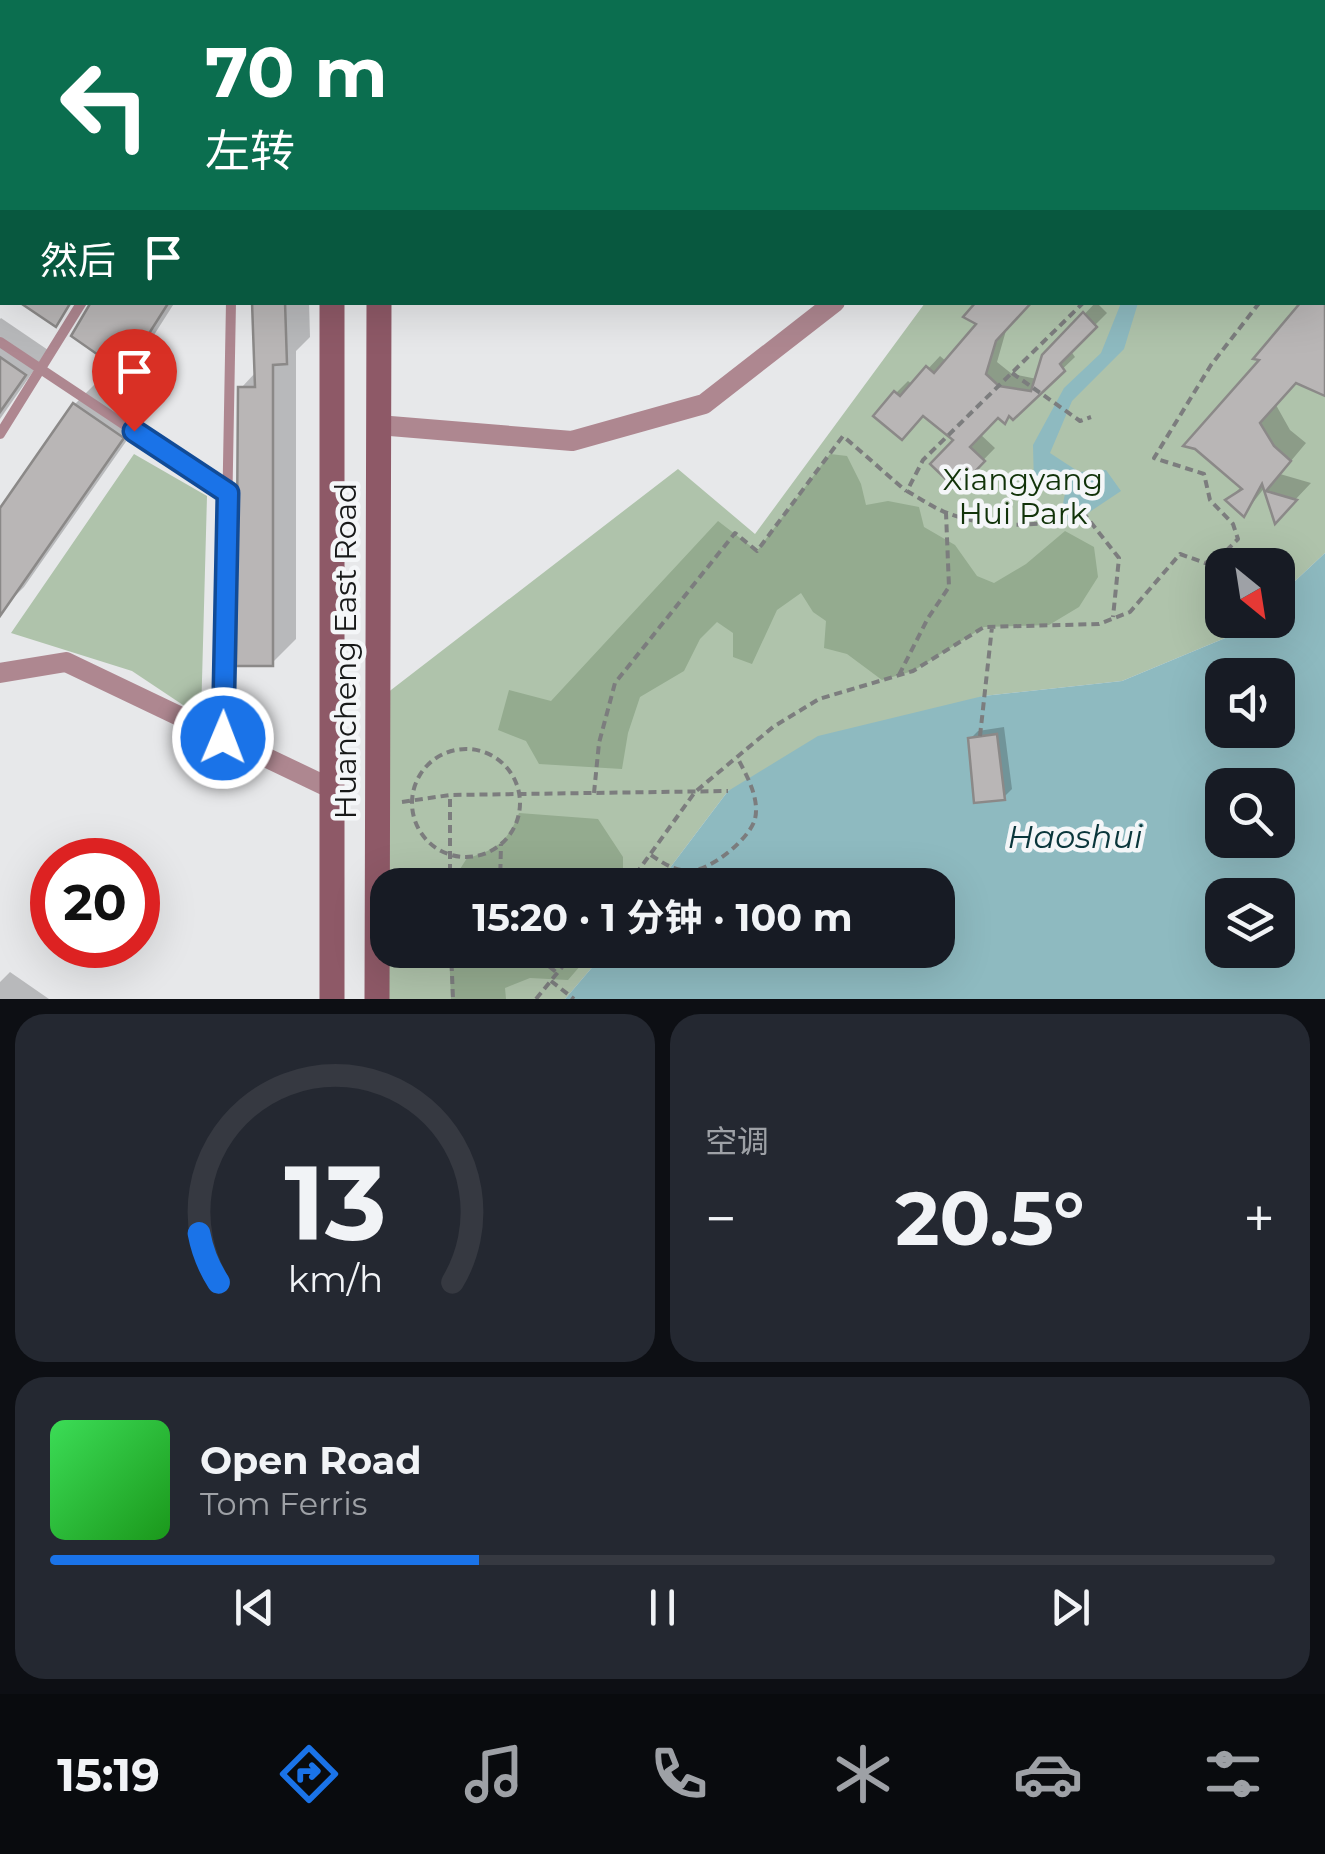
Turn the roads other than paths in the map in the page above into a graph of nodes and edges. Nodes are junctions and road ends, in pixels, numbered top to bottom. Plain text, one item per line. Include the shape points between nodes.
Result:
1 (80, 305) edge
2 (231, 305) edge
3 (332, 305) edge
4 (379, 305) edge
5 (832, 305) edge
6 (0, 342) edge
7 (41, 369) junction
8 (378, 425) junction
9 (0, 434) edge
10 (228, 493) junction
11 (0, 673) edge
12 (223, 738) junction
13 (332, 789) junction
14 (332, 999) edge
15 (376, 999) edge

1 - 7 lane
2 - 10 lane
3 - 13 main road, Huancheng East Road
4 - 8 main road, Huancheng East Road
5 - 8 street via 704,404 572,441
6 - 7 lane
7 - 9 lane
7 - 10 lane
8 - 15 main road, Huancheng East Road
10 - 12 lane
11 - 12 street via 66,662
12 - 13 street
13 - 14 main road, Huancheng East Road

